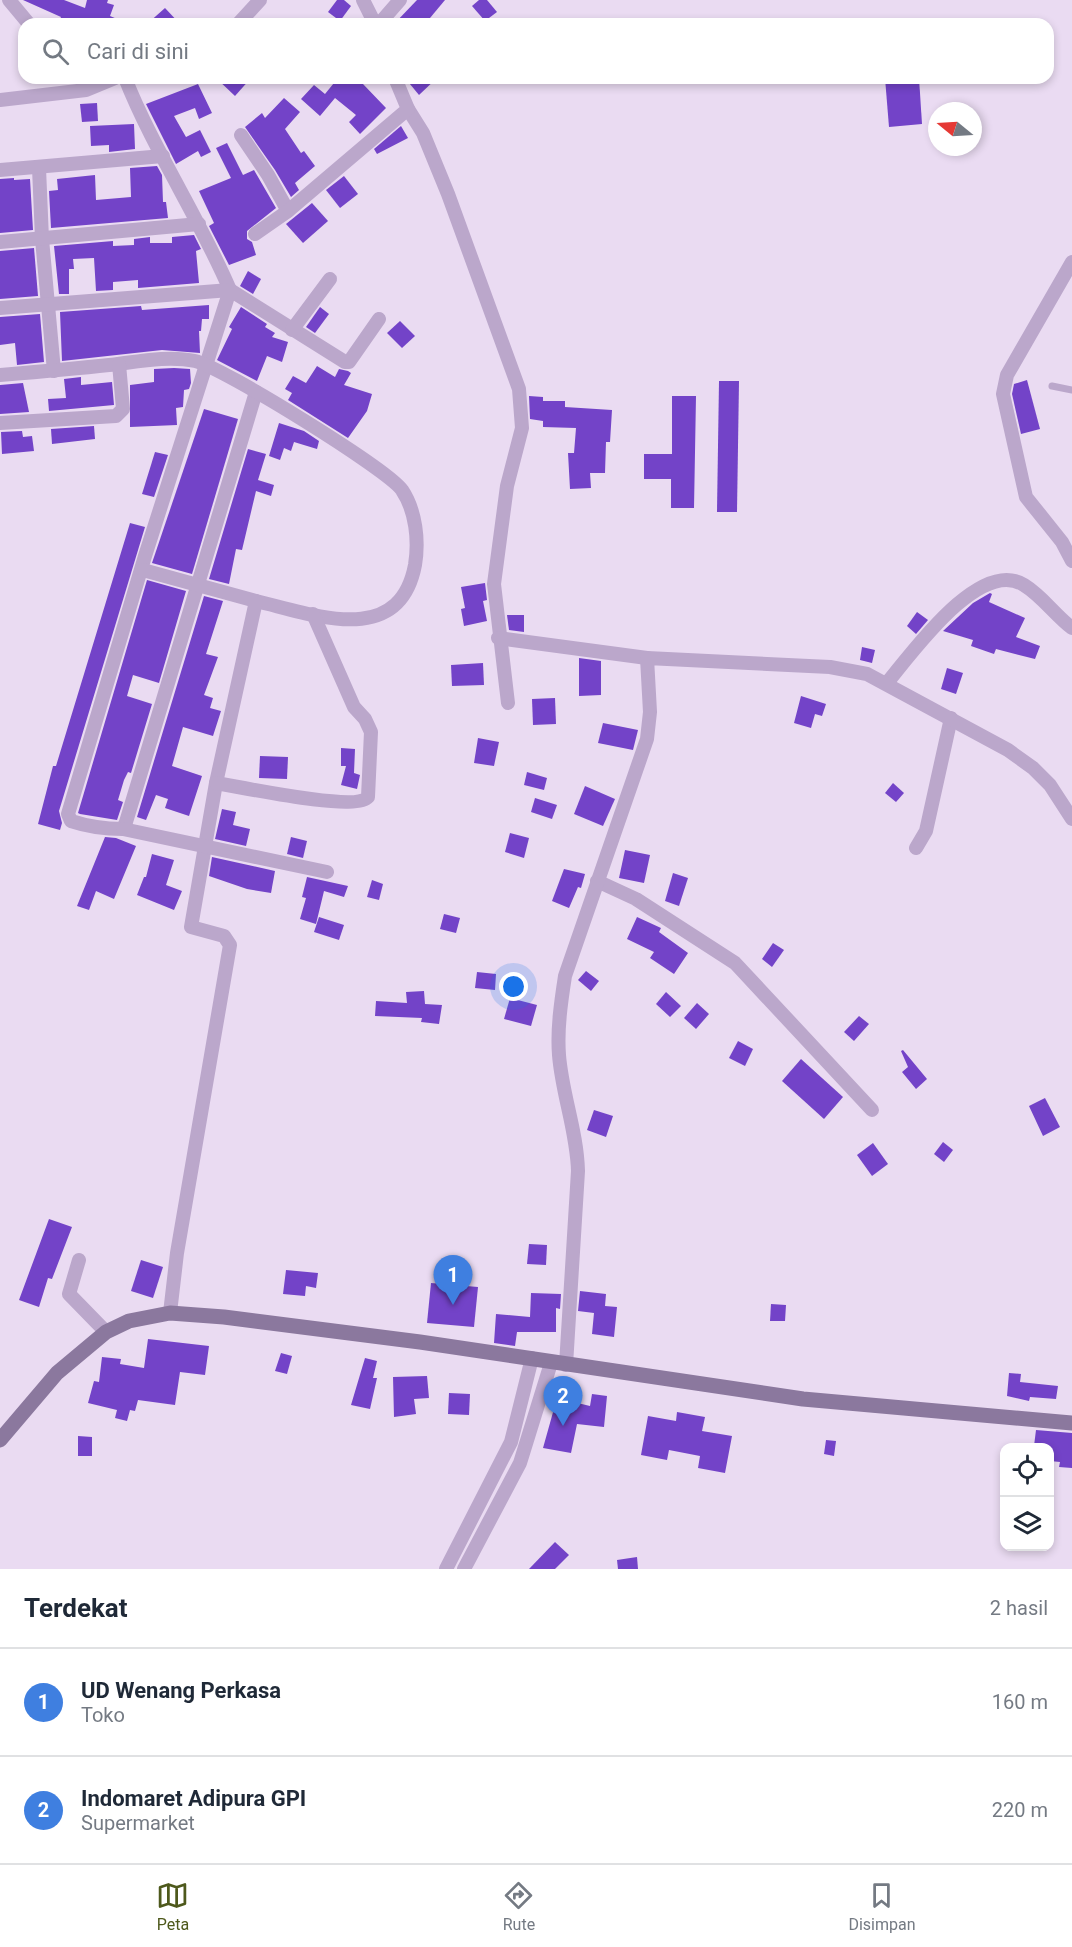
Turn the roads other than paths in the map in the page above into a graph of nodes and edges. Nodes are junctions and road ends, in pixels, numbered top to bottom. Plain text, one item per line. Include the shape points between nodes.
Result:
1 (9, 0) edge
2 (260, 0) edge
3 (363, 0) edge
4 (400, 0) edge
5 (24, 18) edge
6 (244, 18) edge
7 (374, 18) edge
8 (383, 18) edge
9 (100, 84) edge
10 (126, 84) edge
11 (398, 84) edge
12 (0, 100) edge
13 (408, 109) junction
14 (241, 135) dead end
15 (163, 156) junction
16 (39, 168) junction
17 (0, 170) edge
18 (288, 211) junction
19 (199, 224) junction
20 (255, 234) dead end
21 (42, 239) junction
22 (0, 242) edge
23 (1072, 262) edge
24 (330, 279) dead end
25 (230, 290) junction
26 (48, 304) junction
27 (0, 308) edge
28 (379, 319) dead end
29 (292, 330) junction
30 (119, 364) junction
31 (207, 364) junction
32 (54, 371) junction
33 (0, 375) edge
34 (1052, 386) dead end
35 (1072, 390) edge
36 (256, 392) junction
37 (0, 423) edge
38 (1072, 561) edge
39 (143, 570) junction
40 (198, 586) junction
41 (256, 601) junction
42 (313, 614) junction
43 (1072, 628) edge
44 (498, 638) junction
45 (647, 658) junction
46 (887, 683) junction
47 (508, 703) dead end
48 (951, 718) junction
49 (216, 783) junction
50 (1072, 819) edge
51 (123, 829) junction
52 (205, 846) junction
53 (916, 848) dead end
54 (327, 872) dead end
55 (597, 881) junction
56 (872, 1110) dead end
57 (79, 1260) dead end
58 (170, 1313) junction
59 (106, 1332) junction
60 (532, 1359) junction
61 (558, 1364) junction
62 (1072, 1423) edge
63 (0, 1440) edge
64 (446, 1569) edge
65 (464, 1569) edge

1 - 5 street
2 - 6 street
3 - 7 street
4 - 8 street
9 - 12 street via 86,90
10 - 15 street
11 - 13 street
13 - 18 street
13 - 44 street via 423,133 448,194 520,398 522,428 507,486 494,584
14 - 18 street
15 - 16 street
15 - 19 street
16 - 17 street
16 - 21 street
18 - 20 street
19 - 21 street
19 - 25 street
21 - 22 street
21 - 26 street
23 - 38 street via 1007,375 1003,394 1026,497
24 - 29 street
25 - 26 street
25 - 29 street
25 - 31 street
26 - 27 street
26 - 32 street
28 - 29 street via 349,362
30 - 31 street via 181,359
30 - 32 street
30 - 37 street via 123,409 116,416
31 - 36 street
31 - 39 street
32 - 33 street
34 - 35 lane
36 - 40 street
36 - 42 street via 387,476 401,489 414,521 414,570 397,604 368,619
39 - 40 street
39 - 51 street via 68,814 71,821 94,829
40 - 41 street
40 - 51 street
41 - 42 street
41 - 49 street
42 - 49 street via 354,707 365,719 372,736 368,797 359,802 326,801
43 - 46 street via 1023,584 999,578 976,588 933,629
44 - 45 street
44 - 47 street
45 - 46 street via 830,667 867,674
45 - 55 street via 647,738
46 - 48 street
48 - 50 street via 1033,768 1050,785
48 - 53 street via 926,831
49 - 52 street
51 - 52 street
52 - 54 street
52 - 58 street via 191,927 224,936 230,945
55 - 56 street via 636,899 735,963
55 - 61 street via 565,976 560,1012 559,1056 578,1147 579,1171
57 - 59 street via 69,1294
58 - 59 main road via 129,1322
58 - 60 main road
59 - 63 main road via 57,1372
60 - 61 main road
60 - 64 street via 511,1442
61 - 62 main road via 803,1399
61 - 65 street via 520,1463

